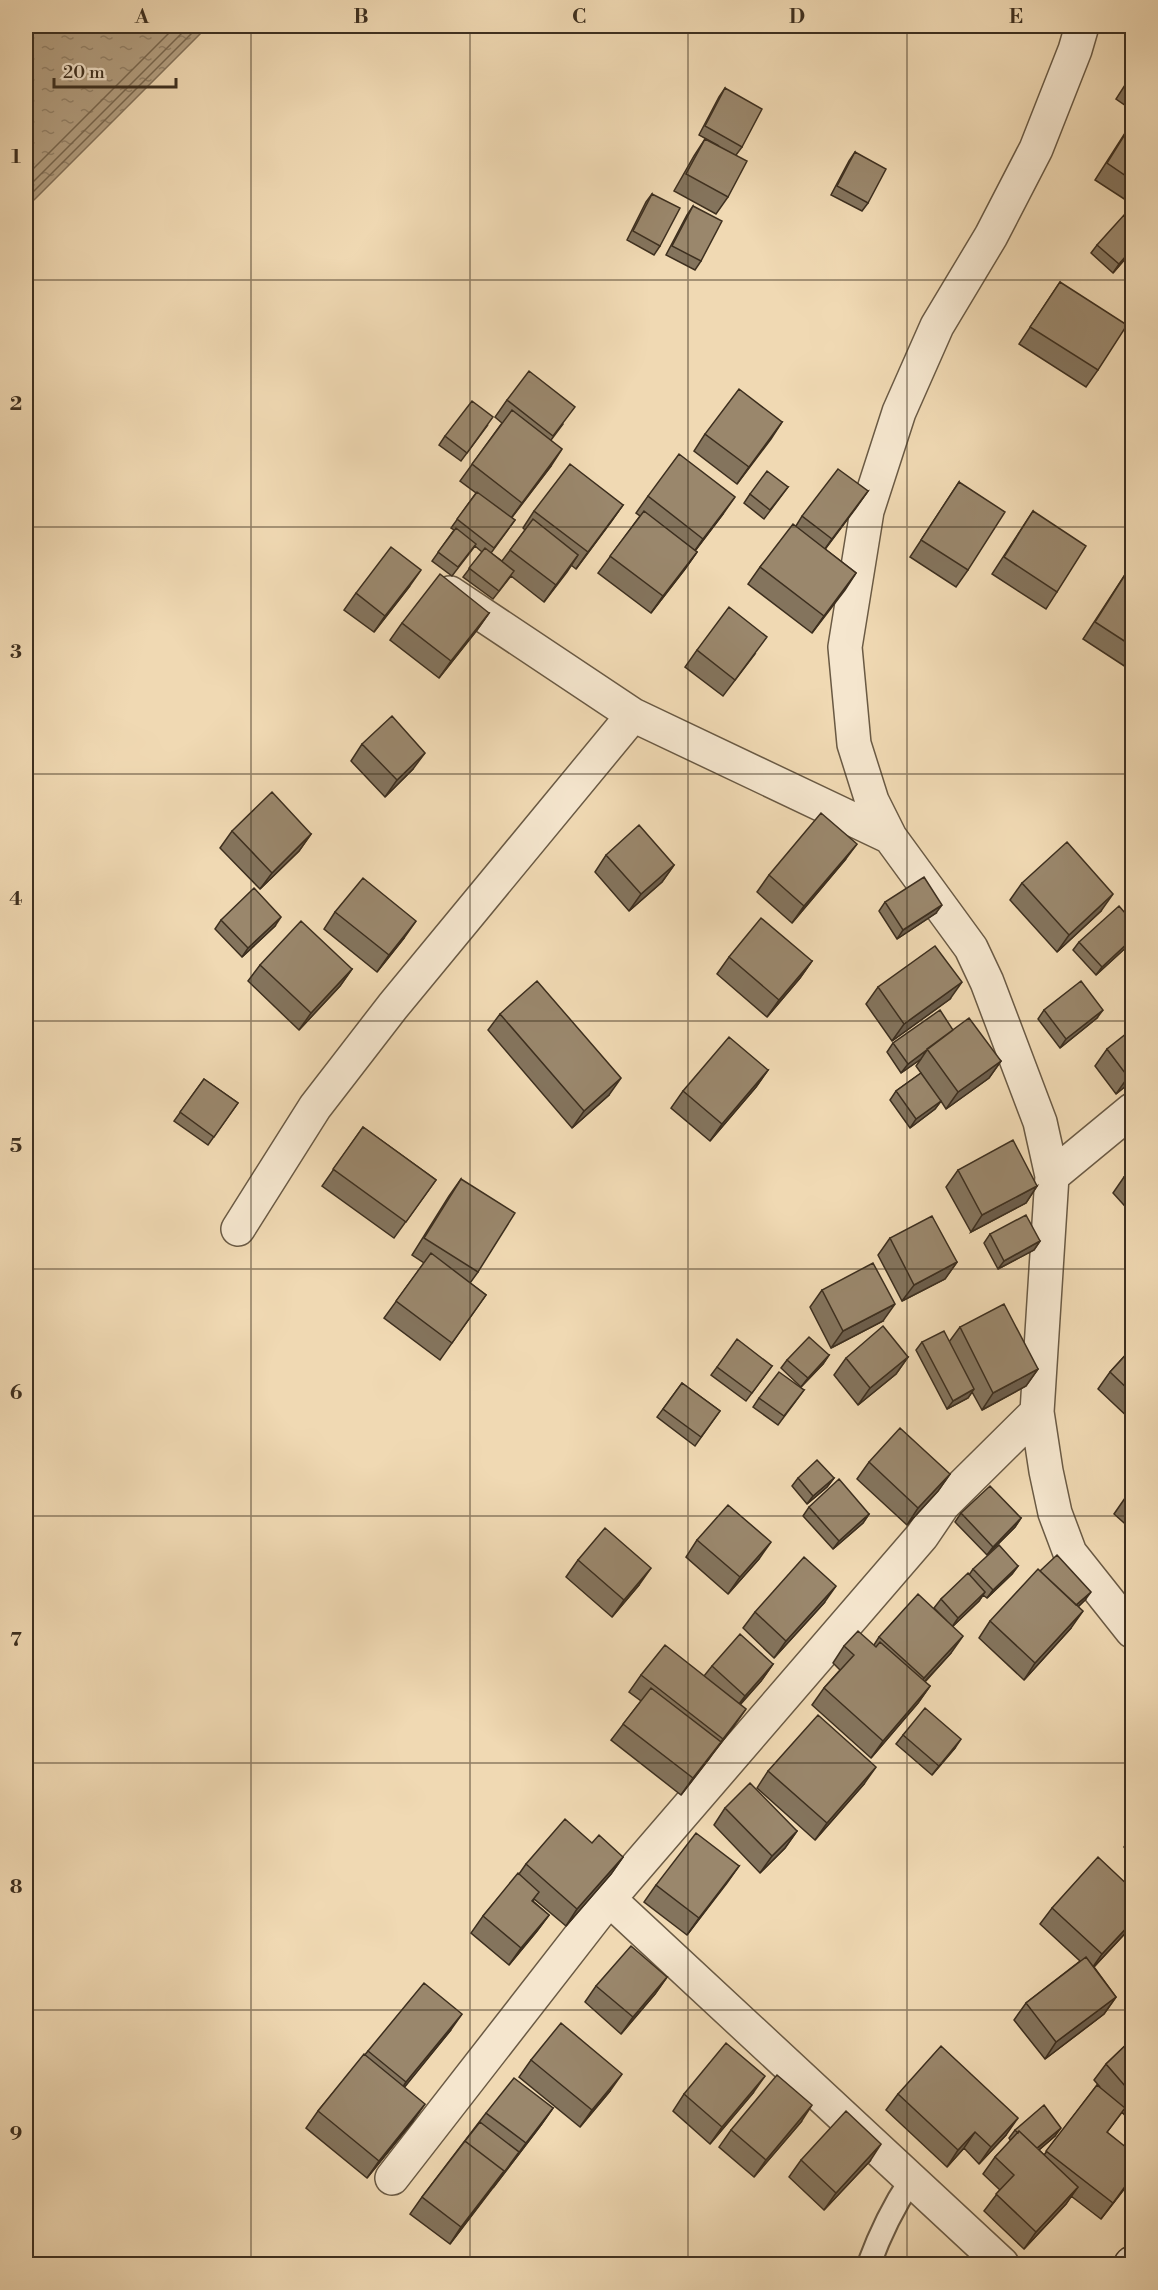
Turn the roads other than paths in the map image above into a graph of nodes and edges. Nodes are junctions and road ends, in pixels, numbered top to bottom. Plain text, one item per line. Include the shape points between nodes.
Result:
1 (1082, 26) edge
2 (436, 583) edge
3 (633, 715) junction
4 (890, 837) junction
5 (1132, 1110) edge
6 (1052, 1176) junction
7 (238, 1230) dead end
8 (1037, 1412) junction
9 (1132, 1631) edge
10 (609, 1899) junction
11 (392, 2178) dead end
12 (911, 2180) junction
13 (869, 2265) edge
14 (1002, 2265) edge

1 - 4 street via 1036,149 991,236 937,326 898,412 867,512 845,647 854,744 872,801
2 - 3 street
3 - 4 street
3 - 7 street via 393,1006 315,1107
4 - 6 street via 971,948 1040,1122
5 - 6 street
6 - 8 street
8 - 9 street via 1053,1502 1070,1553
8 - 10 street via 943,1505 922,1536
10 - 11 street
10 - 12 street
12 - 13 lane via 889,2216
12 - 14 street

